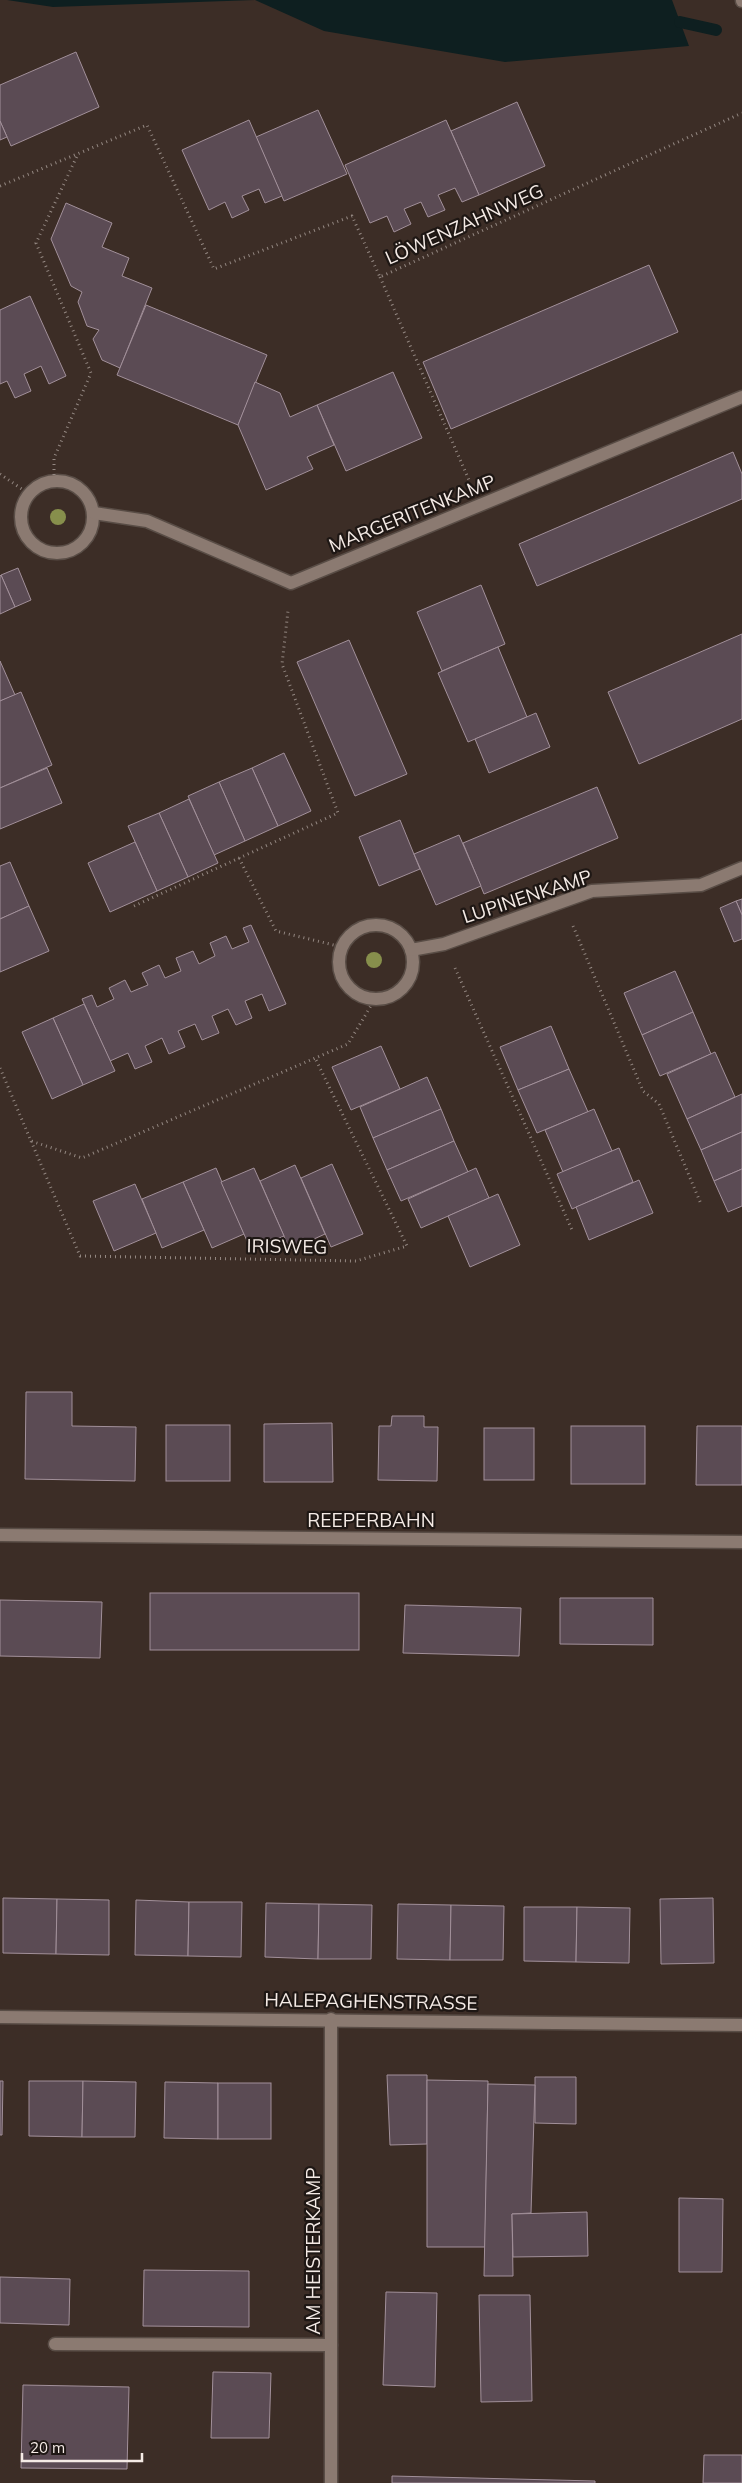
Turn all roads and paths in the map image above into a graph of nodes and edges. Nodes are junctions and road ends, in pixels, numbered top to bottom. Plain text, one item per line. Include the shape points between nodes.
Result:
1 (742, 113) edge
2 (79, 154) junction
3 (0, 186) edge
4 (380, 277) junction
5 (742, 397) edge
6 (0, 474) edge
7 (54, 480) junction
8 (29, 494) junction
9 (480, 505) junction
10 (94, 513) junction
11 (291, 583) junction
12 (238, 858) junction
13 (742, 868) edge
14 (562, 901) junction
15 (134, 906) dead end
16 (444, 944) junction
17 (342, 947) junction
18 (411, 950) junction
19 (375, 999) junction
20 (315, 1058) junction
21 (0, 1068) edge
22 (31, 1141) junction
23 (701, 1204) dead end
24 (572, 1230) dead end
25 (0, 1535) edge
26 (742, 1542) edge
27 (0, 2017) edge
28 (331, 2019) junction
29 (742, 2025) edge
30 (55, 2344) dead end
31 (331, 2345) junction
32 (331, 2483) edge

1 - 4 path, LÖWENZAHNWEG
2 - 3 path, LÖWENZAHNWEG
2 - 4 path, LÖWENZAHNWEG via 147,125 214,269 352,216
2 - 7 path via 36,243 91,373 54,458
4 - 9 path
5 - 9 street, MARGERITENKAMP
6 - 8 path
7 - 8 street via 40,484
7 - 10 street via 68,481 81,488 90,499
8 - 10 street via 22,506 25,534 34,545 47,552 61,553 86,540
9 - 11 street, MARGERITENKAMP
10 - 11 street via 147,521
11 - 12 path via 282,664 338,812
12 - 15 path
12 - 17 path via 276,931
13 - 14 street, LUPINENKAMP via 701,886 592,891
14 - 16 street, LUPINENKAMP
14 - 23 path via 643,1091 659,1104
16 - 18 street, LUPINENKAMP
16 - 24 path
17 - 18 street via 351,935 363,928 378,926 392,929 403,937
17 - 19 street via 339,961 349,988 361,996
18 - 19 street via 410,978 402,990 389,997
19 - 20 path via 348,1044
20 - 22 path via 82,1158
20 - 22 path, IRISWEG via 407,1246 356,1261 80,1256
21 - 22 path, IRISWEG
25 - 26 street, REEPERBAHN
27 - 28 street, HALEPAGHENSTRASSE
28 - 29 street, HALEPAGHENSTRASSE
28 - 31 street, AM HEISTERKAMP
30 - 31 street
31 - 32 street, AM HEISTERKAMP

